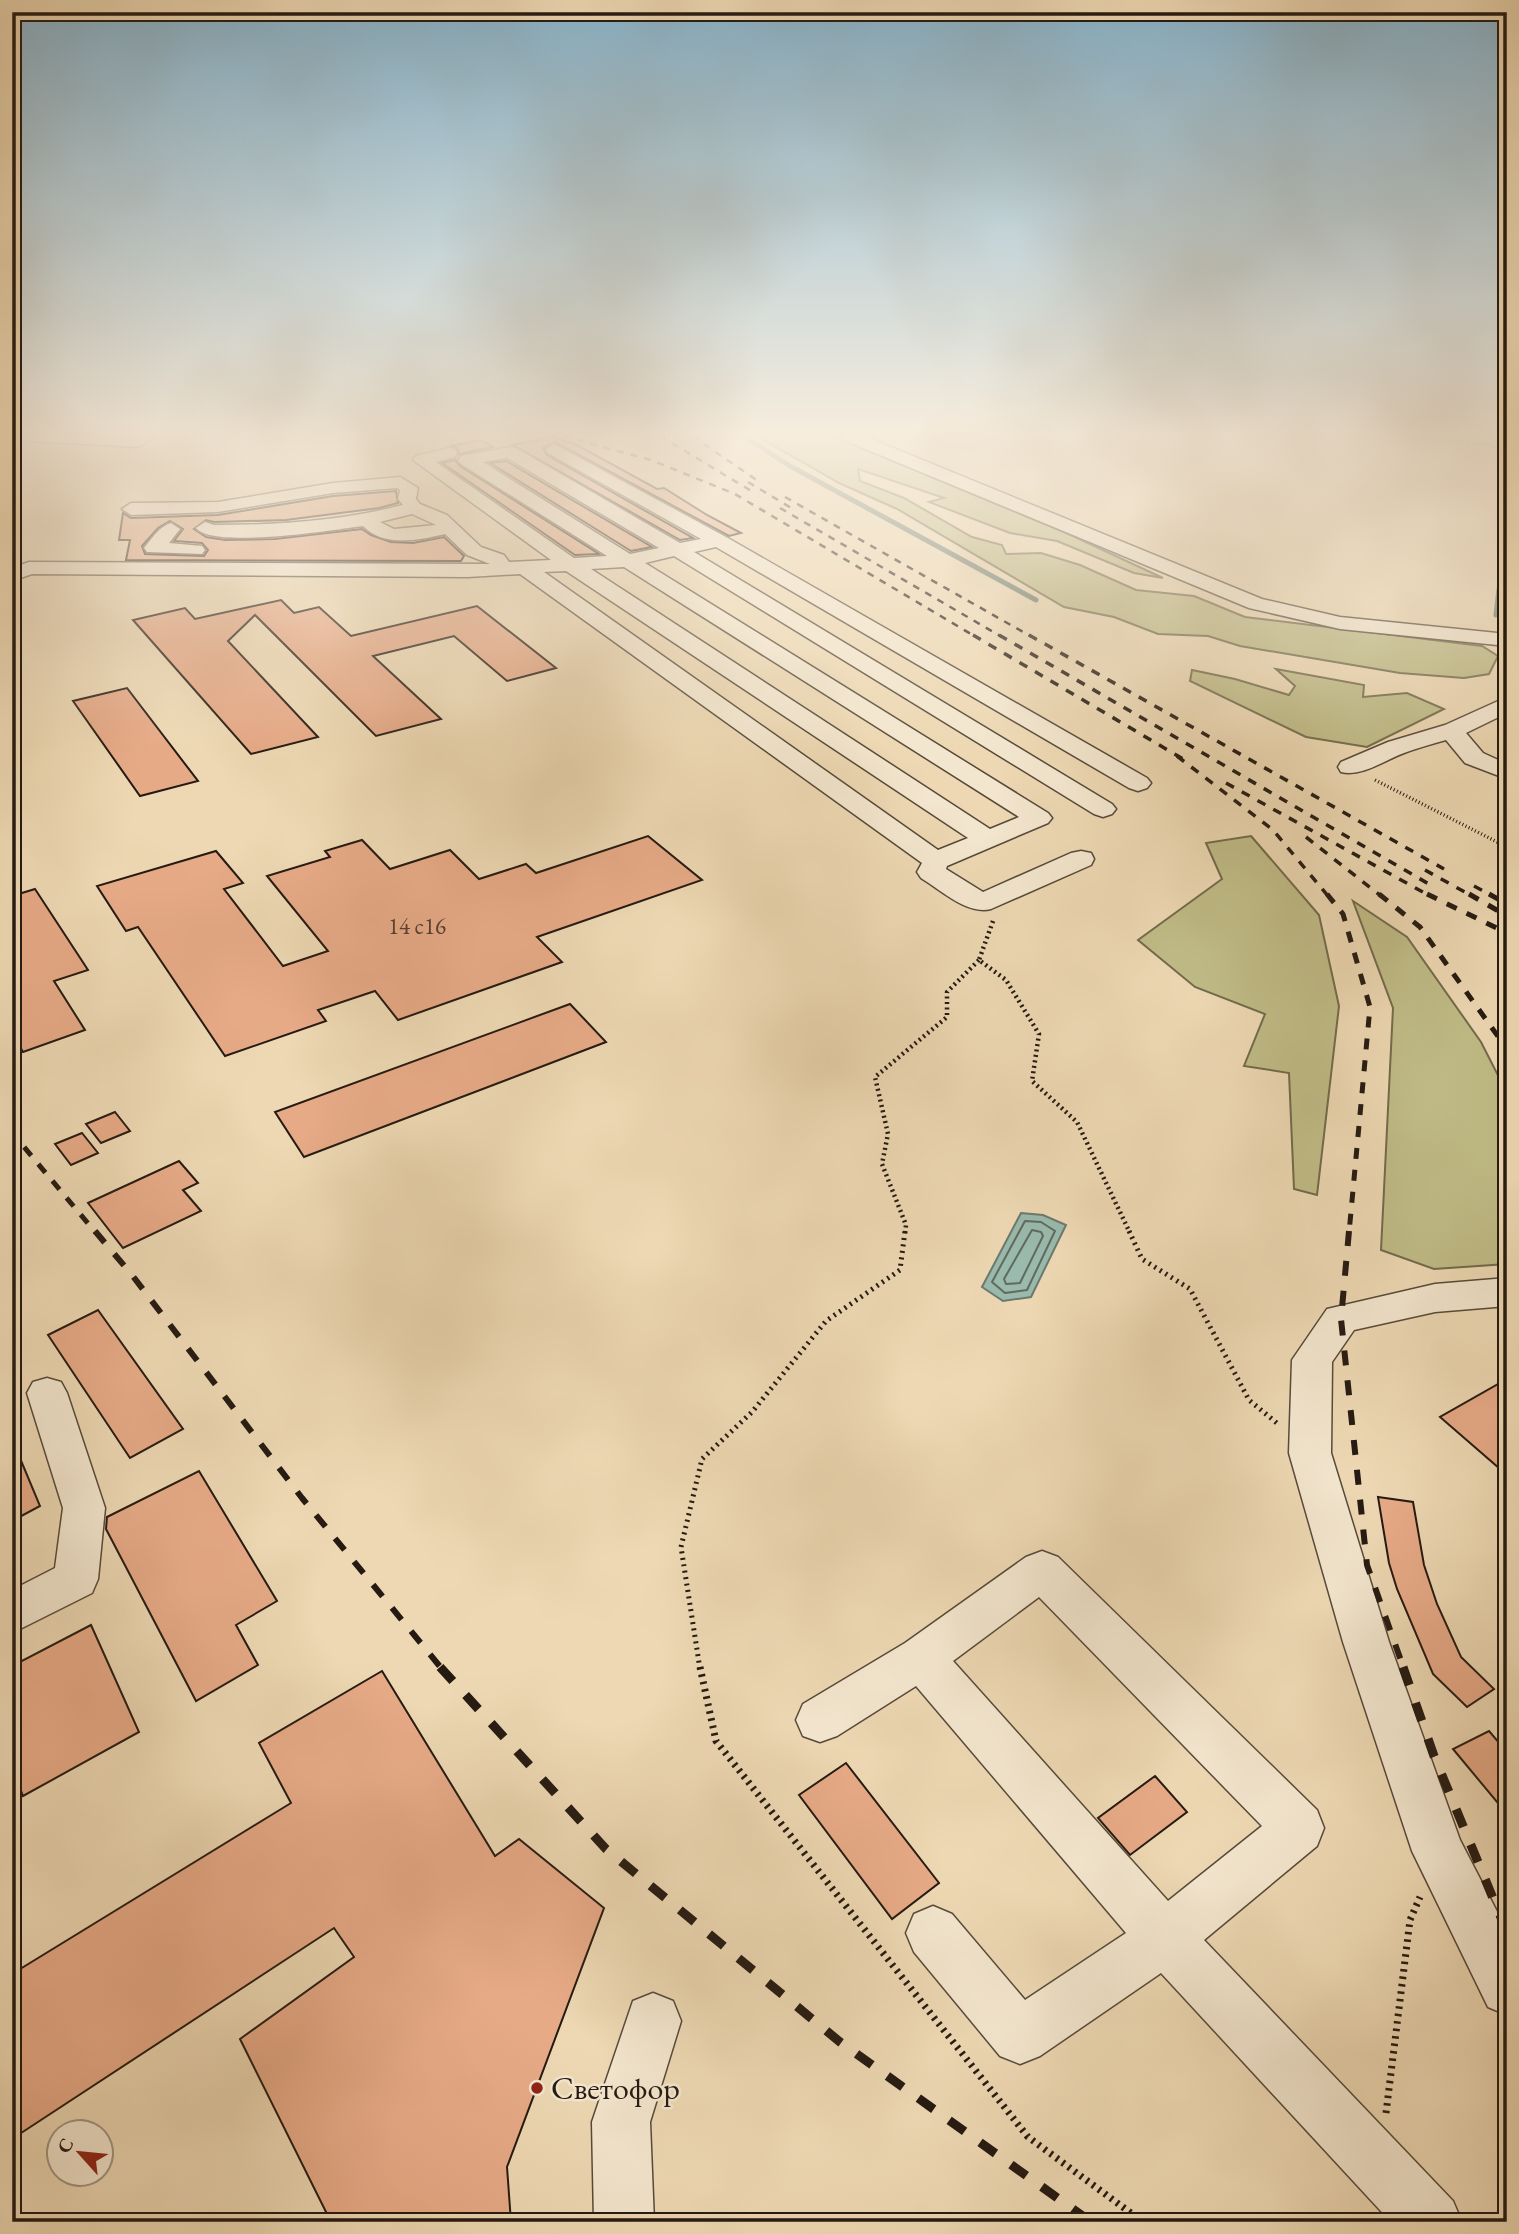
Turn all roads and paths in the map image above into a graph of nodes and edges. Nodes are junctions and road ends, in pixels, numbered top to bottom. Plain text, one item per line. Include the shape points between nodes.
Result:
1 (161, 540) edge
2 (462, 540) edge
3 (535, 540) edge
4 (592, 540) edge
5 (660, 540) edge
6 (1102, 540) edge
7 (719, 541) joint
8 (677, 550) junction
9 (474, 551) junction
10 (624, 561) junction
11 (571, 565) junction
12 (514, 569) junction
13 (12, 575) edge
14 (1507, 640) edge
15 (1507, 705) edge
16 (1453, 730) junction
17 (1350, 767) joint
18 (1507, 772) edge
19 (1138, 783) dead end
20 (1103, 809) dead end
21 (987, 839) junction
22 (1507, 848) edge
23 (1081, 859) dead end
24 (936, 861) junction
25 (981, 903) junction
26 (979, 960) junction
27 (1507, 1292) edge
28 (47, 1392) dead end
29 (1310, 1452) junction
30 (12, 1613) edge
31 (921, 1658) junction
32 (820, 1720) dead end
33 (1438, 1851) junction
34 (933, 1933) dead end
35 (1165, 1938) junction
36 (1507, 1988) edge
37 (653, 2021) dead end
38 (1379, 2165) junction
39 (624, 2222) edge
40 (1143, 2222) edge
41 (1432, 2222) edge

1 - 9 street via 154,548
2 - 9 street
3 - 11 street
4 - 10 street
5 - 8 street
6 - 14 street via 1256,604 1340,623
7 - 8 street
7 - 19 street
8 - 10 street
8 - 20 street
9 - 12 street
10 - 11 street
10 - 21 street via 1039,818
11 - 12 street
11 - 21 street
12 - 13 street via 29,568
12 - 24 street
15 - 16 street
16 - 17 street
16 - 18 street via 1463,751
17 - 22 path
21 - 24 street
23 - 25 street
24 - 25 street via 931,872
25 - 26 path via 994,918
26 - 29 path via 1006,980 1039,1034 1032,1082 1077,1122 1142,1259 1190,1289 1250,1400
26 - 40 path via 947,992 947,1017 875,1077 888,1134 882,1164 906,1225 900,1270 826,1321 752,1412 702,1459 681,1547 696,1651 716,1741 1028,2137
27 - 29 street via 1435,1298 1341,1319 1312,1360
28 - 30 street via 84,1508 76,1579
29 - 33 street via 1366,1642
31 - 32 street
31 - 35 street
31 - 35 street via 1042,1570 1299,1828
33 - 36 street
33 - 38 path via 1410,1920
34 - 35 street via 1020,2036
35 - 38 street
37 - 39 street via 621,2122
38 - 41 street

